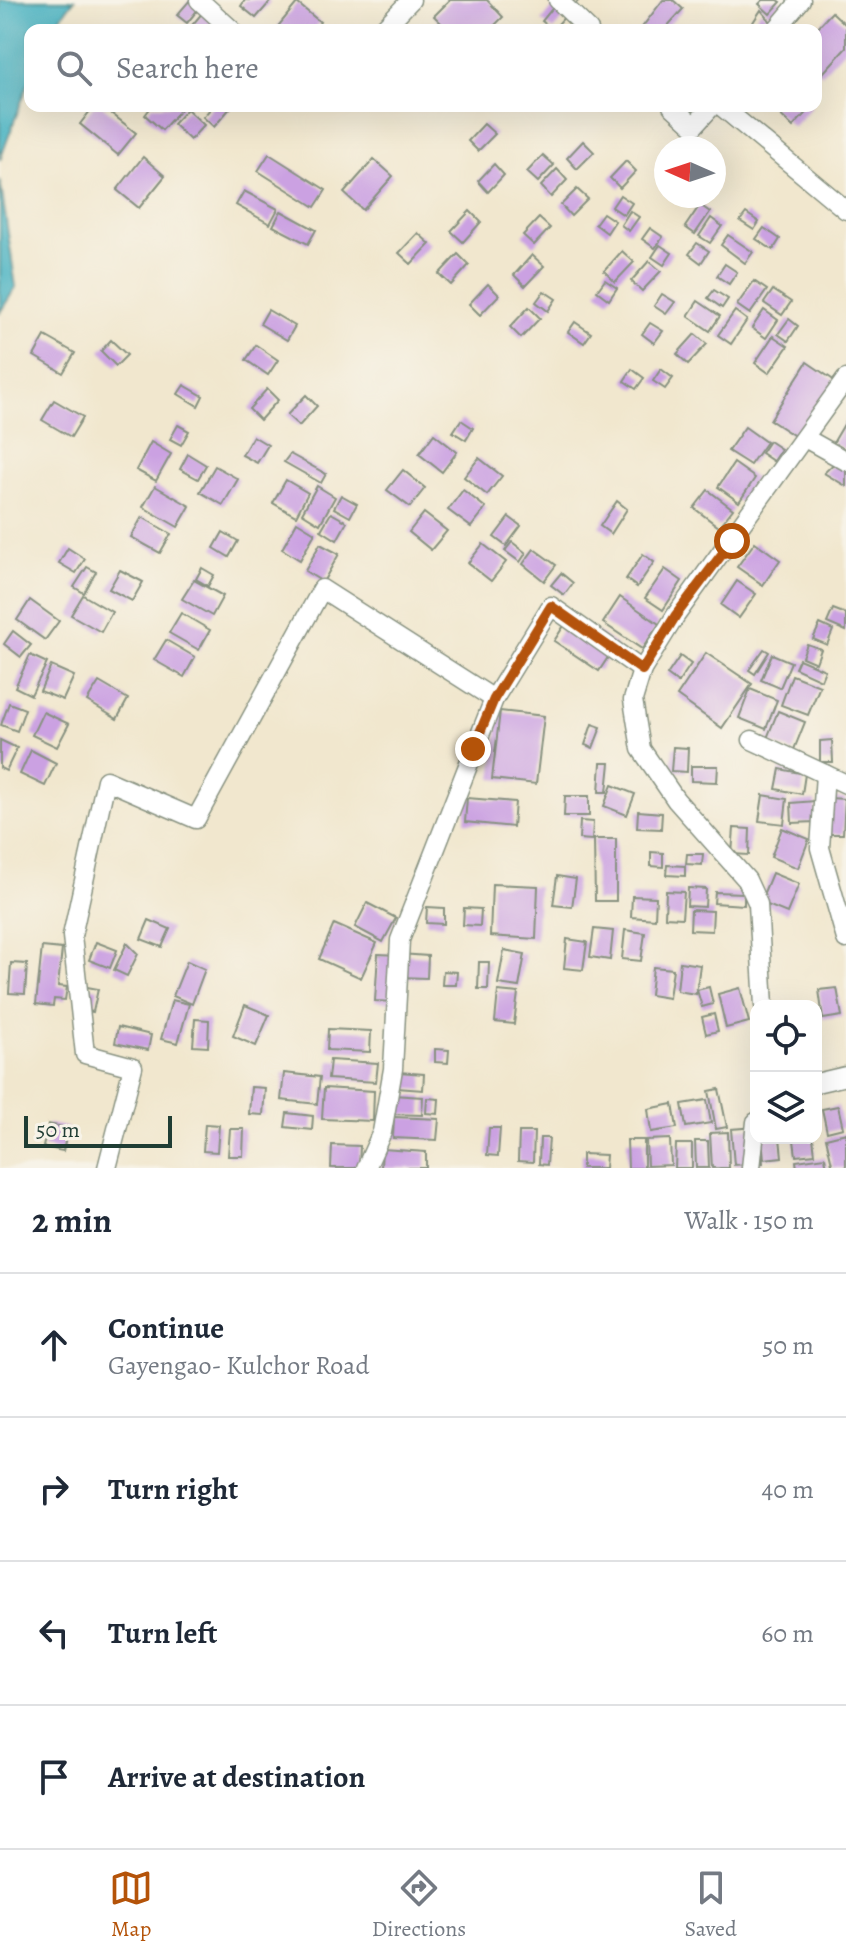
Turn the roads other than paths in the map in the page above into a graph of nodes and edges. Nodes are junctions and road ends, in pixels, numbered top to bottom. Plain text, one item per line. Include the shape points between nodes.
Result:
1 (199, 0) edge
2 (411, 0) edge
3 (558, 0) edge
4 (801, 0) edge
5 (225, 24) edge
6 (388, 24) edge
7 (583, 24) edge
8 (781, 24) edge
9 (679, 112) edge
10 (707, 112) edge
11 (728, 112) edge
12 (846, 210) edge
13 (846, 379) edge
14 (805, 438) junction
15 (846, 461) edge
16 (642, 670) junction
17 (494, 699) junction
18 (752, 740) dead end
19 (825, 774) junction
20 (846, 784) edge
21 (846, 939) edge
22 (764, 1000) edge
23 (846, 1076) edge
24 (822, 1082) edge
25 (754, 1144) edge
26 (107, 1168) edge
27 (366, 1168) edge
28 (751, 1168) edge

1 - 5 street
2 - 6 street
3 - 7 street
4 - 8 street
9 - 10 street via 694,126
11 - 12 street
13 - 14 street
14 - 15 street
14 - 16 street
16 - 17 street via 551,606
16 - 22 street via 633,700 641,749 676,800 747,880 758,904
17 - 26 street via 322,589 196,819 106,780 72,936 85,1054 133,1067
17 - 27 street via 400,940 393,1069 382,1132
18 - 19 street
19 - 20 street
19 - 21 street via 820,848
23 - 24 street
25 - 28 street

